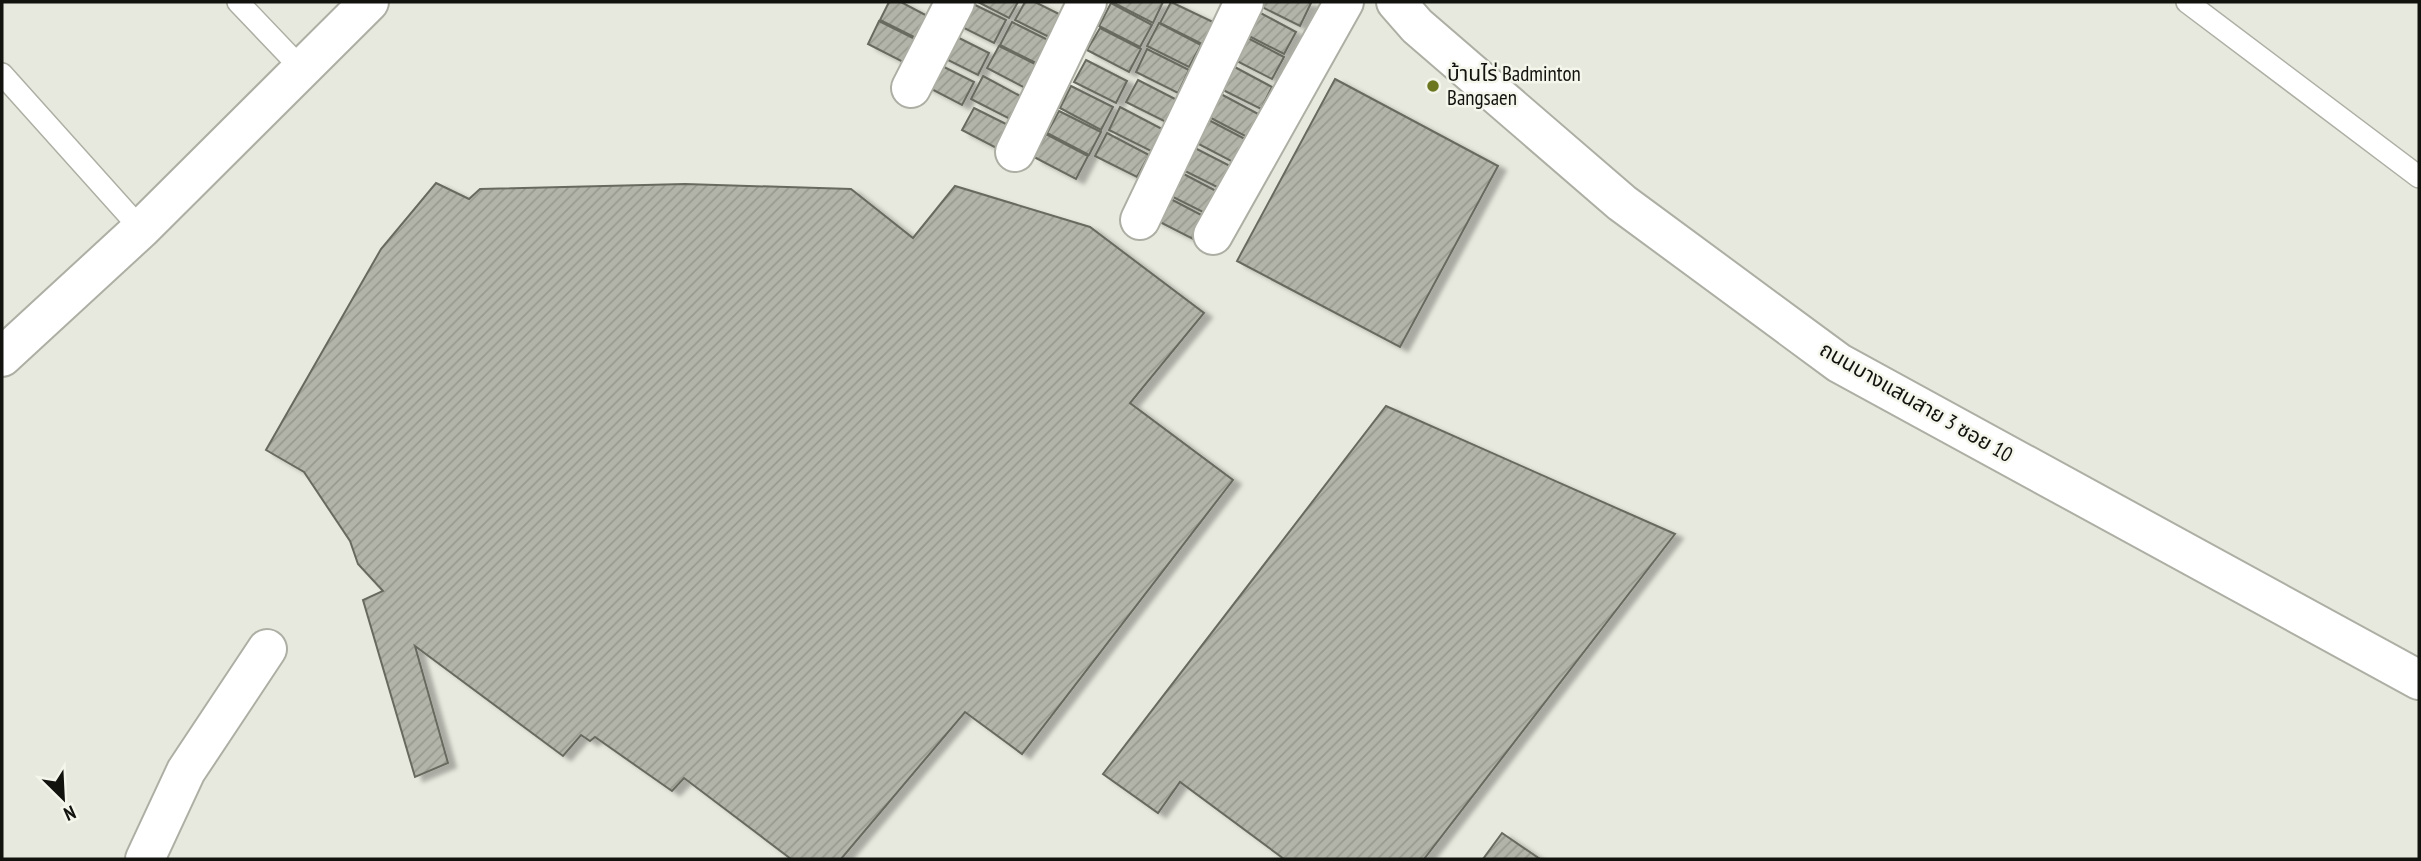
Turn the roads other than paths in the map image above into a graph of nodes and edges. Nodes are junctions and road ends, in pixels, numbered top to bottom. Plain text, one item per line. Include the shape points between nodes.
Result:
1 (238, 2) edge
2 (369, 2) edge
3 (955, 2) edge
4 (1087, 2) edge
5 (1244, 2) edge
6 (1344, 2) edge
7 (1396, 2) edge
8 (2187, 2) edge
9 (301, 68) junction
10 (2, 74) edge
11 (911, 88) dead end
12 (1015, 152) dead end
13 (2419, 177) edge
14 (1140, 220) dead end
15 (141, 229) junction
16 (1213, 236) dead end
17 (2, 357) edge
18 (267, 649) dead end
19 (2419, 680) edge
20 (145, 859) edge

1 - 9 lane
2 - 9 street
3 - 11 street
4 - 12 street
5 - 14 street
6 - 16 street
7 - 19 street, ถนนบางแสนสาย 3 ซอย 10 via 1417,26 1622,203 1839,363
8 - 13 lane
9 - 15 street
10 - 15 lane
15 - 17 street
18 - 20 street via 186,771

